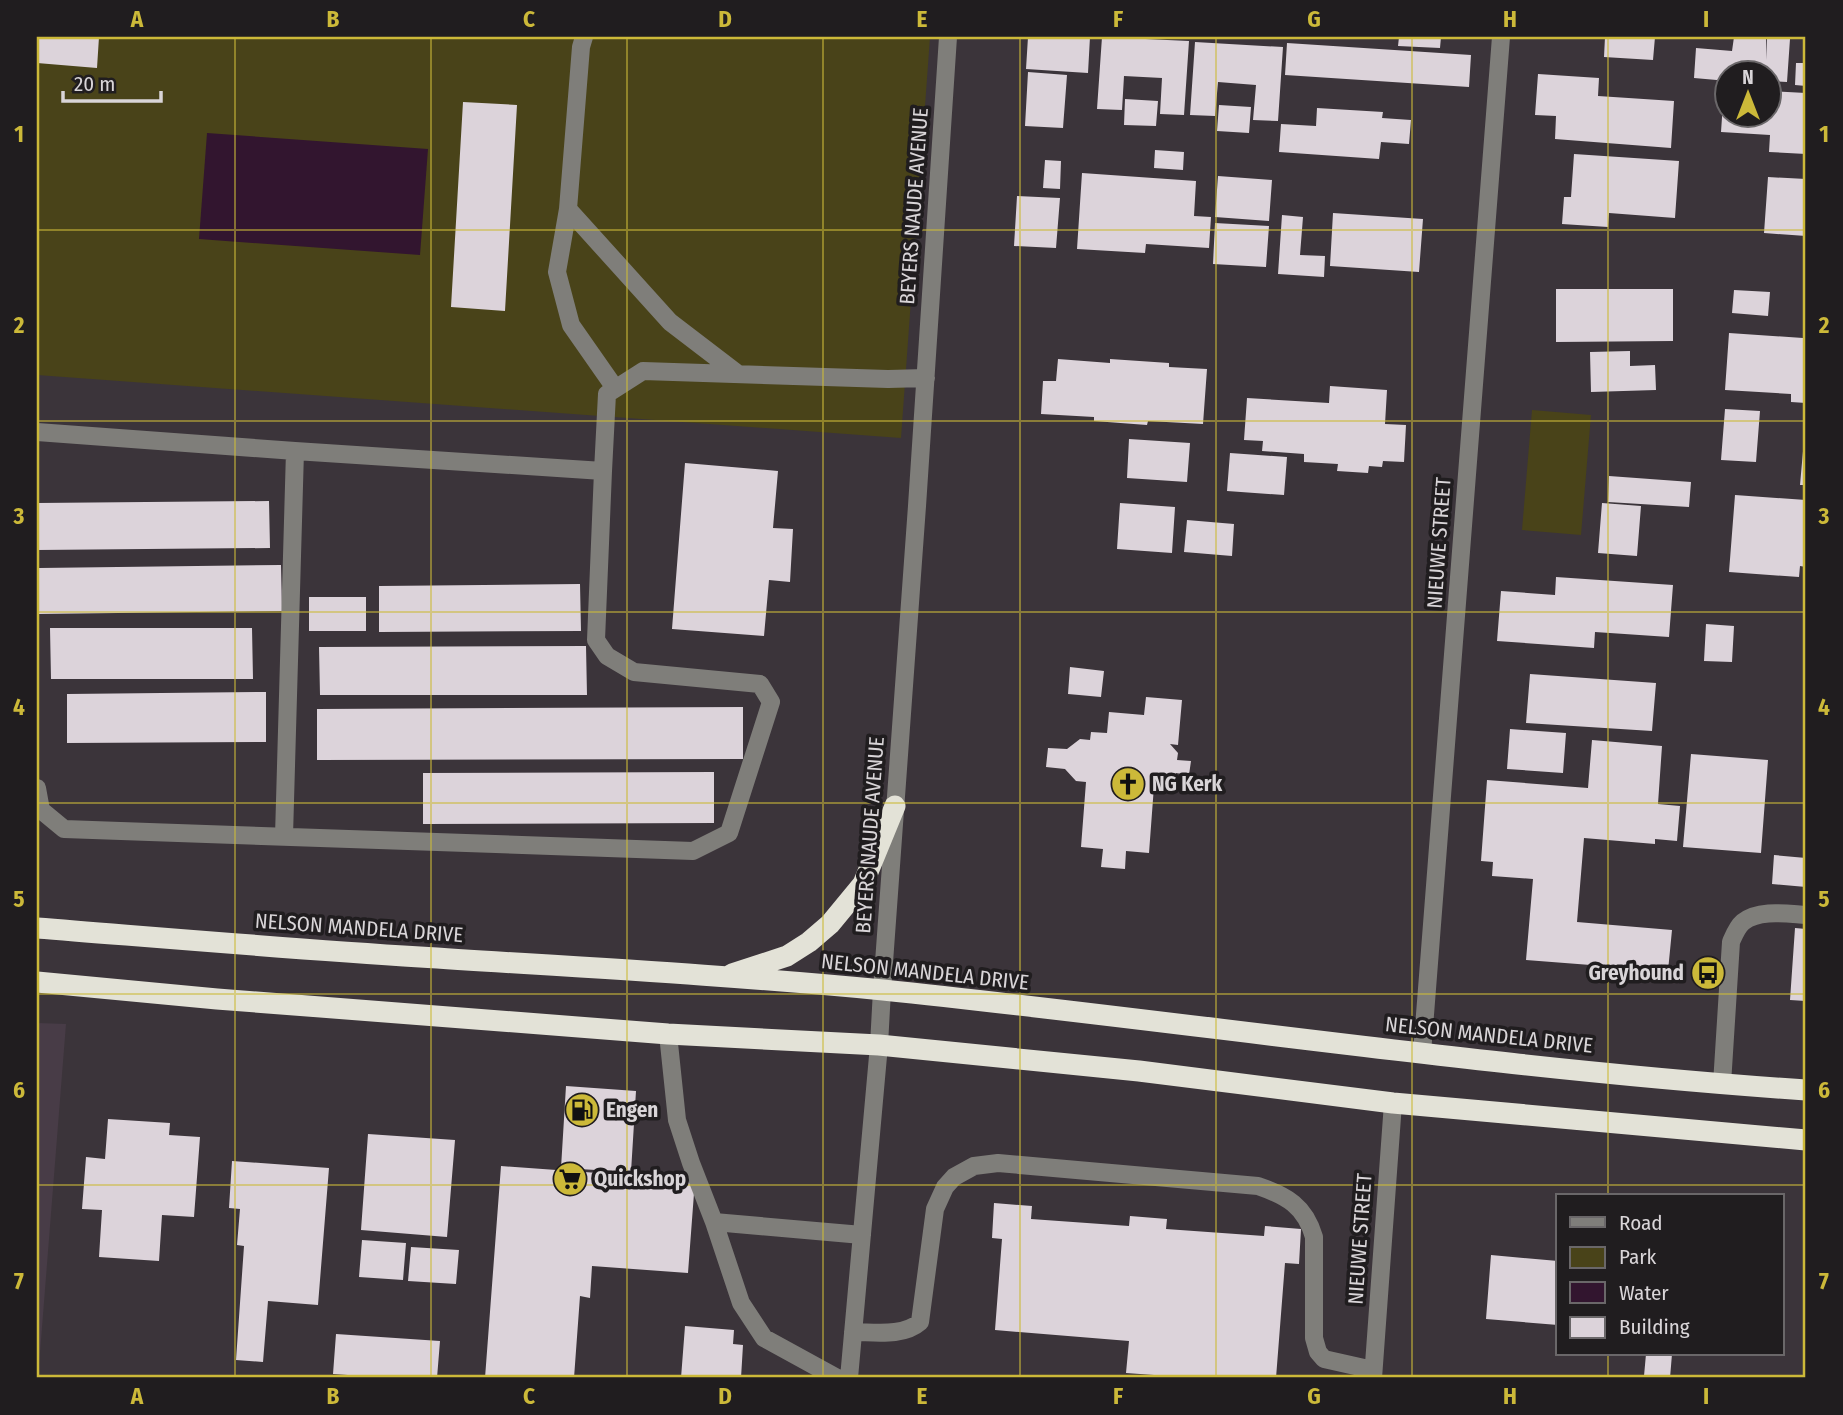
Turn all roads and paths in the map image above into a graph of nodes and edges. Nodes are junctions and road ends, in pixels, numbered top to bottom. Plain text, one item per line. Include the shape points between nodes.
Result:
1 (584, 37) edge
2 (948, 37) edge
3 (1501, 37) edge
4 (568, 209) junction
5 (738, 374) junction
6 (926, 377) junction
7 (611, 391) junction
8 (37, 432) edge
9 (295, 452) junction
10 (603, 471) junction
11 (37, 788) edge
12 (895, 806) junction
13 (284, 836) junction
14 (1806, 915) edge
15 (37, 928) edge
16 (724, 977) junction
17 (37, 982) edge
18 (881, 990) junction
19 (668, 1034) junction
20 (879, 1045) junction
21 (1422, 1053) junction
22 (1722, 1084) junction
23 (1806, 1090) edge
24 (1393, 1103) junction
25 (1806, 1140) edge
26 (714, 1222) junction
27 (862, 1235) junction
28 (853, 1332) junction
29 (1373, 1374) edge
30 (837, 1378) edge
31 (849, 1378) edge

1 - 4 street
2 - 6 street, BEYERS NAUDE AVENUE
3 - 21 street, NIEUWE STREET
4 - 5 street via 670,322
4 - 7 street via 557,272 571,325
5 - 6 street
5 - 7 street via 642,372
6 - 12 street, BEYERS NAUDE AVENUE
7 - 10 street
8 - 9 street
9 - 10 street
9 - 13 street
10 - 13 street via 596,640 607,656 634,672 760,684 771,702 729,833 693,851
11 - 13 street via 41,810 64,829
12 - 16 highway via 863,884 830,923 787,956
12 - 18 street, BEYERS NAUDE AVENUE
14 - 22 street via 1759,914 1743,921 1736,931 1731,942
15 - 16 highway, NELSON MANDELA DRIVE
16 - 18 highway, NELSON MANDELA DRIVE
17 - 19 highway
18 - 20 street, BEYERS NAUDE AVENUE
18 - 21 highway, NELSON MANDELA DRIVE
19 - 20 highway
19 - 26 street via 677,1120
20 - 24 highway
20 - 27 street, BEYERS NAUDE AVENUE
21 - 22 highway, NELSON MANDELA DRIVE
22 - 23 highway, NELSON MANDELA DRIVE
24 - 25 highway
24 - 29 street, NIEUWE STREET
26 - 27 street
26 - 30 street via 741,1303 764,1338
27 - 28 street, BEYERS NAUDE AVENUE
28 - 29 street via 898,1332 920,1322 935,1209 945,1188 954,1177 975,1166 998,1163 1258,1186 1280,1194 1304,1214 1314,1237 1314,1338 1318,1352 1324,1359
28 - 31 street, BEYERS NAUDE AVENUE

